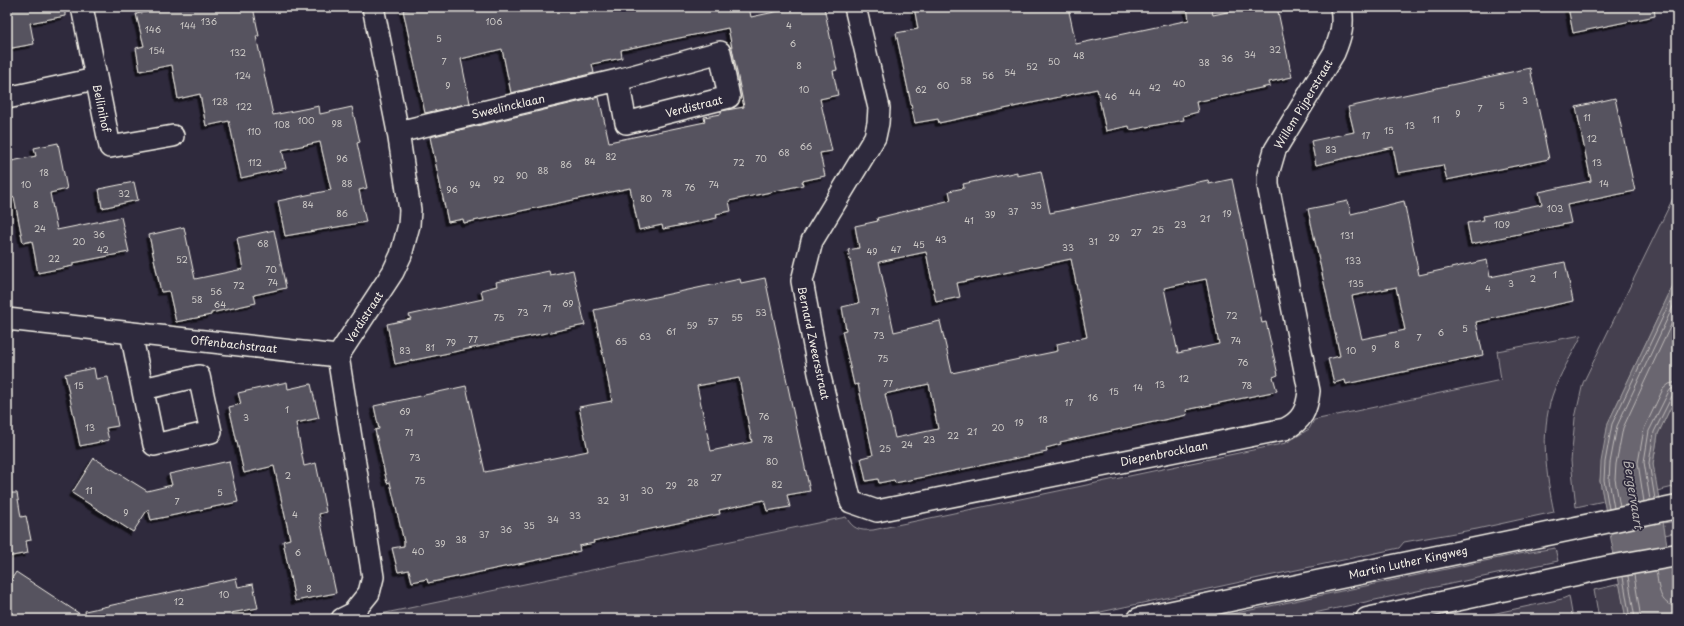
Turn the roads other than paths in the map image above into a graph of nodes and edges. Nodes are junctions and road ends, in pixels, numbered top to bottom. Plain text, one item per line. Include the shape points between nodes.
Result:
1 (82, 7) edge
2 (373, 7) edge
3 (855, 7) edge
4 (1341, 7) edge
5 (95, 78) junction
6 (618, 80) junction
7 (7, 98) edge
8 (398, 132) junction
9 (173, 136) dead end
10 (1285, 272) joint
11 (7, 319) edge
12 (130, 333) junction
13 (338, 356) junction
14 (143, 389) dead end
15 (1671, 508) edge
16 (877, 511) joint
17 (1676, 555) edge
18 (342, 619) edge
19 (1139, 619) edge
20 (1367, 619) edge

1 - 5 street, Bellinihof
2 - 8 street, Verdistraat
3 - 16 street, Bernard Zweersstraat via 879,108 878,123 875,137 812,241 802,280 819,373 850,502
4 - 10 street, Willem Pijperstraat via 1343,21 1334,53 1275,150 1269,169 1268,185
5 - 7 street
5 - 9 street, Bellinihof via 110,147
6 - 6 street, Verdistraat via 626,123 729,97 720,52
6 - 8 street, Sweelincklaan
8 - 13 street, Verdistraat via 410,210 407,236 393,272
10 - 16 street, Diepenbrocklaan via 1309,391 1304,414 1285,430
11 - 12 street, Offenbachstraat
12 - 13 street, Offenbachstraat
12 - 14 street
13 - 18 street via 373,577 369,593 352,614
15 - 19 highway, Martin Luther Kingweg
17 - 20 highway

